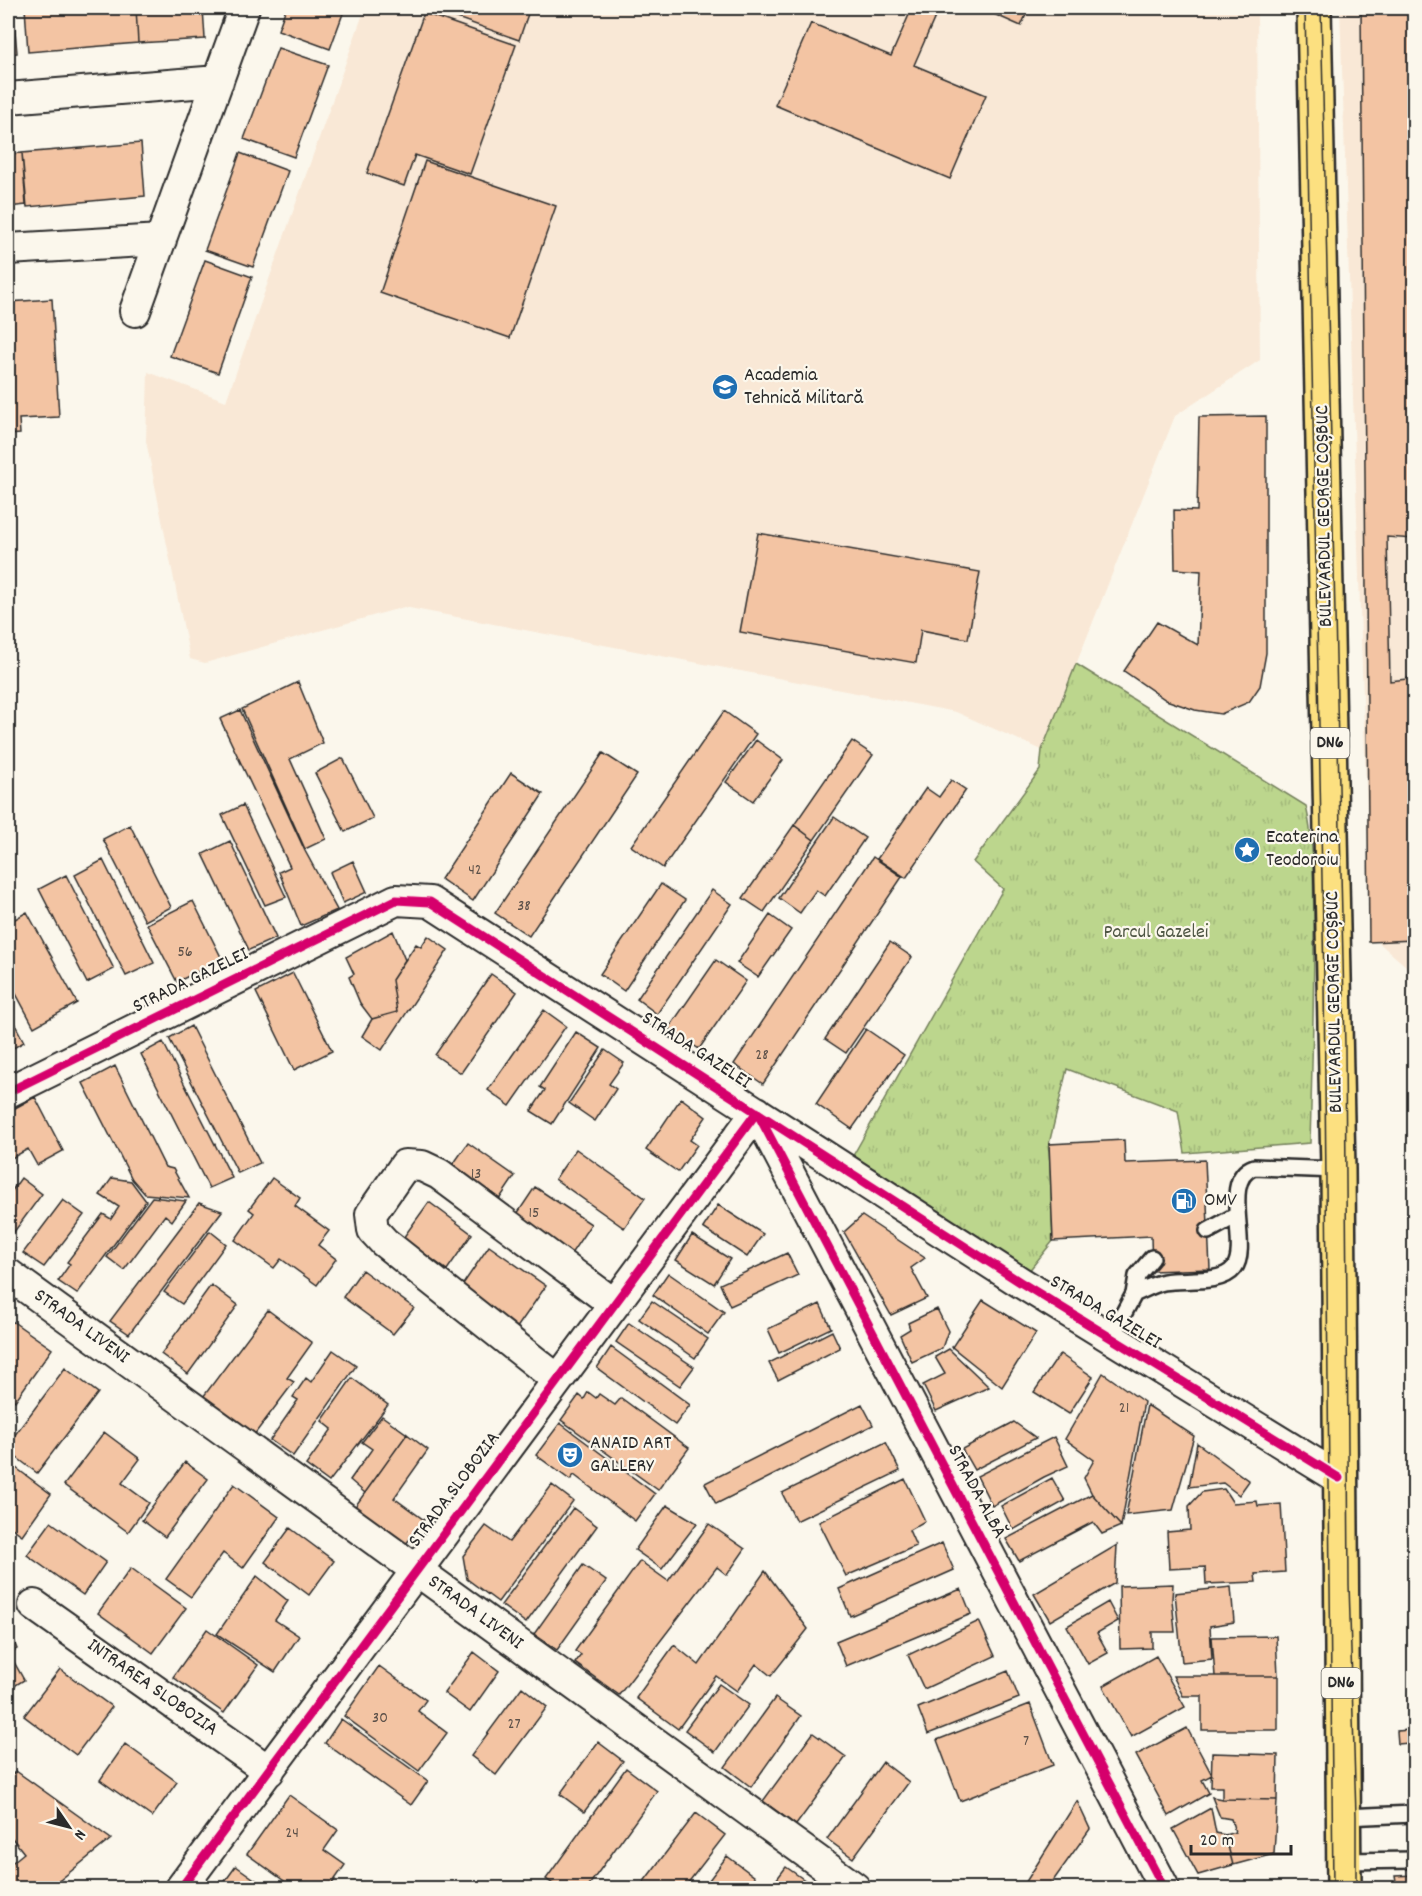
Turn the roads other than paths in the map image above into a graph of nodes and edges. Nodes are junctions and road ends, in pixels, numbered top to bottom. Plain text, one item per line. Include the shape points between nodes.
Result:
1 (244, 8) edge
2 (1314, 8) edge
3 (218, 81) junction
4 (8, 98) edge
5 (161, 240) junction
6 (8, 249) edge
7 (135, 310) dead end
8 (8, 1092) edge
9 (757, 1112) junction
10 (1338, 1170) junction
11 (1237, 1215) junction
12 (1208, 1231) dead end
13 (1152, 1258) dead end
14 (8, 1274) edge
15 (1134, 1294) junction
16 (614, 1304) junction
17 (1111, 1337) junction
18 (558, 1380) junction
19 (1339, 1478) junction
20 (417, 1570) junction
21 (34, 1605) dead end
22 (270, 1771) junction
23 (1414, 1814) edge
24 (1344, 1817) junction
25 (1414, 1860) edge
26 (1344, 1875) edge
27 (181, 1888) edge
28 (855, 1888) edge
29 (1164, 1888) edge

1 - 3 street
2 - 10 main road, BULEVARDUL GEORGE COȘBUC / DN6
3 - 4 street
3 - 5 street
5 - 6 street
5 - 7 street
8 - 9 street, STRADA GAZELEI via 396,900 430,902
9 - 16 street, STRADA SLOBOZIA
9 - 17 street, STRADA GAZELEI
9 - 29 street, STRADA ALBĂ
10 - 11 lane via 1245,1170 1239,1180
10 - 19 main road, BULEVARDUL GEORGE COȘBUC / DN6
11 - 12 lane
11 - 15 lane via 1239,1259 1224,1277 1163,1282
13 - 15 lane via 1137,1276
14 - 20 street, STRADA LIVENI
15 - 17 lane
16 - 18 street, STRADA SLOBOZIA
16 - 18 street via 439,1174 422,1166 405,1165 370,1214 373,1230
17 - 19 street, STRADA GAZELEI
18 - 20 street, STRADA SLOBOZIA
19 - 24 main road, BULEVARDUL GEORGE COȘBUC / DN6
20 - 22 street, STRADA SLOBOZIA
20 - 28 street, STRADA LIVENI
21 - 22 street, INTRAREA SLOBOZIA
22 - 27 street, STRADA SLOBOZIA
23 - 24 lane
24 - 26 main road, BULEVARDUL GEORGE COȘBUC / DN6
25 - 26 lane

